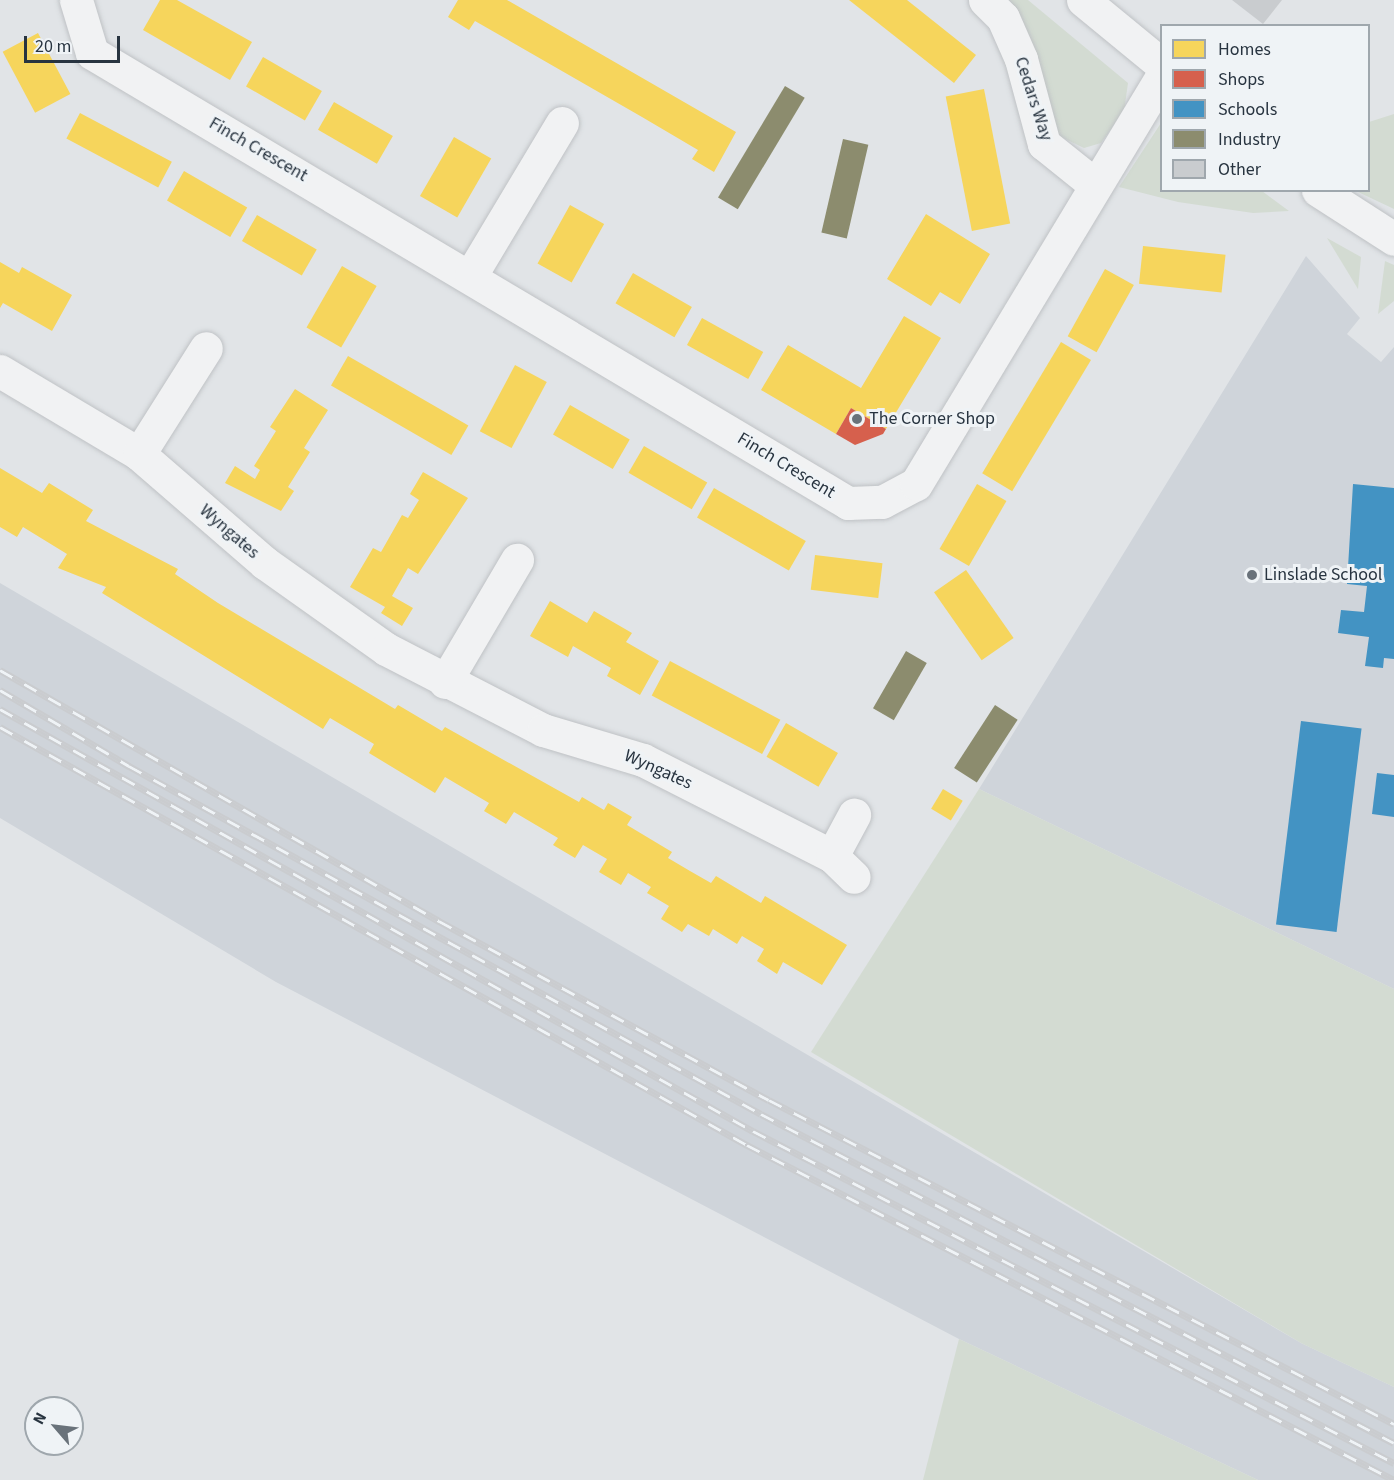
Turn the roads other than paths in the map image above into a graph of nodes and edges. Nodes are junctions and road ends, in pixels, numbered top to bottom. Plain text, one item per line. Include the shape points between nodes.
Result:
1 (76, 0) edge
2 (985, 0) edge
3 (1083, 0) edge
4 (1160, 64) edge
5 (1160, 79) edge
6 (562, 123) dead end
7 (1095, 185) junction
8 (1320, 192) edge
9 (1394, 239) edge
10 (471, 275) junction
11 (206, 348) dead end
12 (0, 371) edge
13 (139, 454) junction
14 (517, 560) dead end
15 (445, 682) junction
16 (854, 815) dead end

1 - 10 street, Finch Crescent via 92,53
2 - 7 street, Cedars Way via 1003,18 1021,59 1044,144
3 - 4 street
5 - 7 street, Finch Crescent
6 - 10 street
7 - 10 street, Finch Crescent via 916,484 882,502 849,503
8 - 9 street
11 - 13 street
12 - 13 street, Wyngates
13 - 15 street, Wyngates via 265,563 386,649
14 - 15 street
15 - 16 street, Wyngates via 543,730 643,760 843,867

